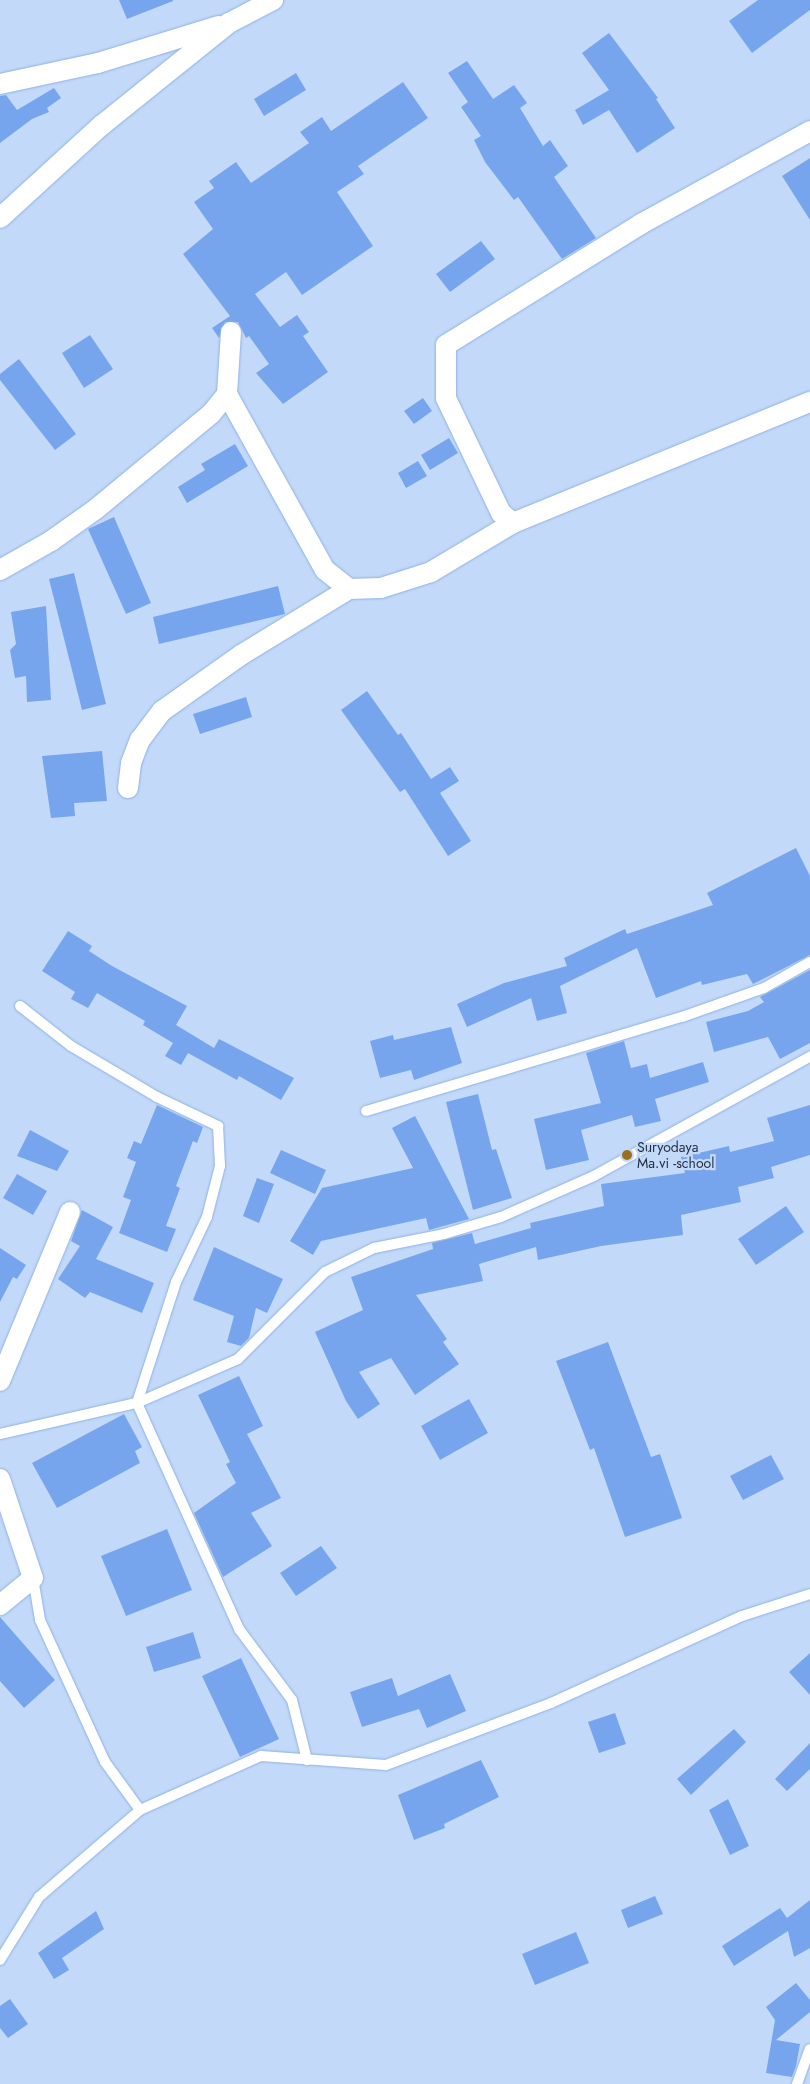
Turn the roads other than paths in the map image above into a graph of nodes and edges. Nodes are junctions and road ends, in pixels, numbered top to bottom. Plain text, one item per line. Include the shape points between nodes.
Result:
1 (273, 0) edge
2 (229, 23) junction
3 (0, 84) edge
4 (810, 131) edge
5 (0, 218) edge
6 (231, 332) dead end
7 (227, 394) junction
8 (810, 402) edge
9 (513, 523) junction
10 (0, 570) edge
11 (349, 589) junction
12 (128, 788) dead end
13 (810, 962) edge
14 (20, 1006) dead end
15 (810, 1057) edge
16 (366, 1111) dead end
17 (70, 1212) dead end
18 (0, 1381) edge
19 (136, 1404) junction
20 (0, 1434) edge
21 (0, 1479) edge
22 (3, 1502) edge
23 (33, 1578) junction
24 (810, 1594) edge
25 (0, 1605) edge
26 (307, 1760) junction
27 (140, 1810) junction
28 (0, 1960) edge
29 (810, 2049) edge
30 (797, 2084) edge

1 - 2 street
2 - 3 street via 98,63
2 - 5 street via 102,125
4 - 9 street via 641,224 446,345 446,398 501,513
6 - 7 street
7 - 10 street via 211,414 96,509 51,542
7 - 11 street via 325,570
8 - 9 street
9 - 11 street via 431,572 381,588
11 - 12 street via 241,655 162,710 140,740 131,763
13 - 16 lane via 764,988 682,1017
14 - 19 lane via 71,1046 157,1097 218,1126 220,1166 207,1217 176,1282
15 - 19 lane via 594,1176 501,1218 374,1248 325,1272 238,1359
17 - 18 street via 14,1354
19 - 20 lane
19 - 26 lane via 239,1629 292,1700
21 - 22 street
22 - 23 street
23 - 25 street
23 - 27 lane via 40,1620 105,1762
24 - 26 lane via 742,1616 551,1703 386,1765
26 - 27 lane via 261,1756
27 - 28 lane via 39,1897
29 - 30 lane

